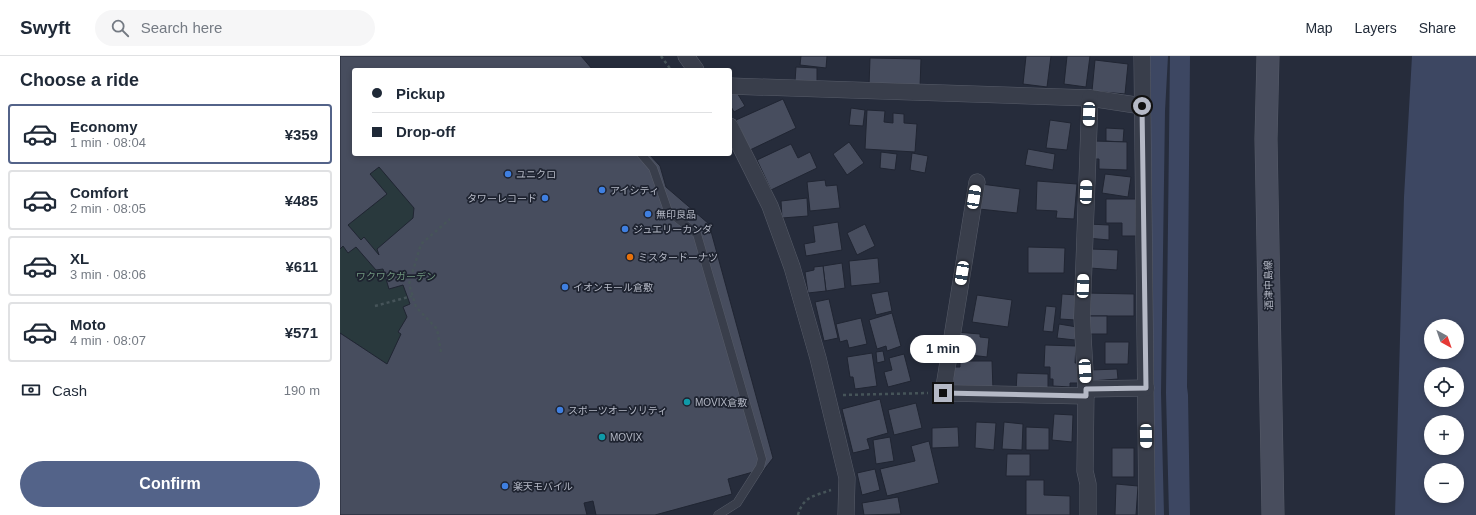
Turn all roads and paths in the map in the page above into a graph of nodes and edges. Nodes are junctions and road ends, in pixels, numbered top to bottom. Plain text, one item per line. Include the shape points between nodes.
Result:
1 (661, 56) edge
2 (686, 56) edge
3 (1142, 56) edge
4 (1268, 56) edge
5 (670, 68) edge
6 (695, 68) edge
7 (732, 86) edge
8 (1090, 98) junction
9 (1142, 106) junction
10 (732, 130) edge
11 (643, 156) edge
12 (977, 182) dead end
13 (450, 219) dead end
14 (412, 296) junction
15 (375, 306) dead end
16 (441, 352) dead end
17 (1146, 388) junction
18 (1086, 392) junction
19 (943, 393) junction
20 (827, 396) junction
21 (834, 489) dead end
22 (842, 514) edge
23 (718, 515) edge
24 (798, 515) edge
25 (1088, 515) edge
26 (1147, 515) edge
27 (1273, 515) edge

1 - 5 path
2 - 6 street
3 - 9 street
4 - 27 main road, 酒津中島線 via 1266,139
7 - 8 street
8 - 9 street
8 - 18 street via 1082,318
9 - 17 street
10 - 20 street via 770,206 792,267
11 - 23 lane via 653,168 668,211 697,234 762,459 760,467 736,503
12 - 19 street
13 - 14 path via 421,244 409,284
14 - 15 path
14 - 16 path via 416,307 437,329
17 - 18 street
17 - 26 street
18 - 19 street
18 - 25 street via 1085,471 1088,484
19 - 20 path
20 - 22 street via 847,478
21 - 24 path via 808,498 800,506

